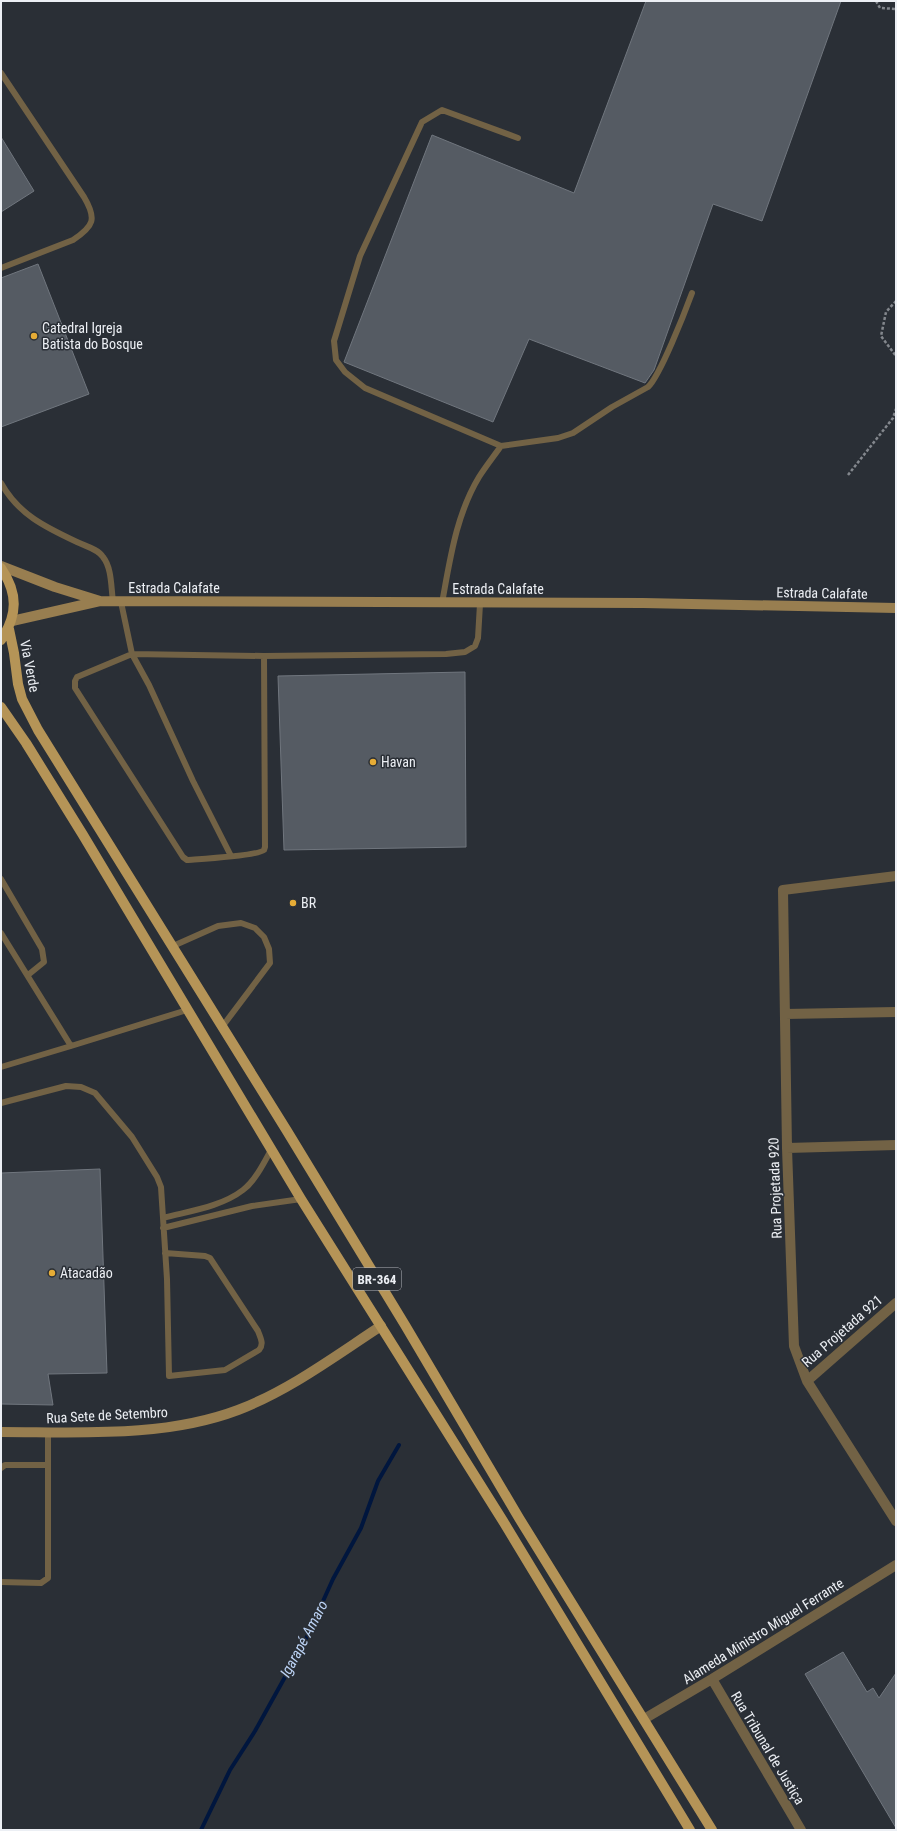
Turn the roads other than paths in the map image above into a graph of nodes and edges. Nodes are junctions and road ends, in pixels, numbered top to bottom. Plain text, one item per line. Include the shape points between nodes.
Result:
1 (1, 73) edge
2 (518, 138) dead end
3 (1, 268) edge
4 (692, 293) dead end
5 (501, 446) junction
6 (1, 483) edge
7 (1, 567) edge
8 (100, 601) junction
9 (117, 602) junction
10 (442, 603) junction
11 (480, 604) junction
12 (896, 608) edge
13 (10, 625) junction
14 (1, 640) edge
15 (132, 654) junction
16 (264, 656) junction
17 (1, 707) edge
18 (231, 856) junction
19 (896, 876) edge
20 (1, 879) edge
21 (1, 933) edge
22 (173, 946) junction
23 (28, 975) junction
24 (187, 1010) junction
25 (896, 1012) edge
26 (785, 1014) junction
27 (222, 1026) junction
28 (71, 1046) junction
29 (1, 1067) edge
30 (1, 1103) edge
31 (896, 1145) edge
32 (787, 1148) junction
33 (272, 1150) junction
34 (301, 1199) junction
35 (163, 1218) junction
36 (163, 1228) junction
37 (166, 1253) junction
38 (896, 1303) edge
39 (381, 1326) junction
40 (806, 1381) junction
41 (1, 1432) edge
42 (48, 1432) junction
43 (48, 1465) junction
44 (1, 1468) edge
45 (896, 1520) edge
46 (896, 1565) edge
47 (1, 1582) edge
48 (712, 1680) junction
49 (644, 1719) junction
50 (690, 1830) edge
51 (712, 1830) edge
52 (801, 1830) edge

1 - 3 lane via 84,197 93,217 91,225 73,240
2 - 5 lane via 442,110 422,122 360,256 334,341 336,360 345,372 365,388
4 - 5 lane via 652,384 572,433 558,438
5 - 10 lane via 479,477 462,513
6 - 9 lane via 22,511 42,526 103,556
7 - 8 street, Estrada Calafate
7 - 13 main road, BR-364 via 13,592 14,606
8 - 9 street, Estrada Calafate
8 - 13 street, Estrada Calafate
9 - 10 street, Estrada Calafate
9 - 15 lane
10 - 11 street, Estrada Calafate
11 - 12 street, Estrada Calafate via 643,603
11 - 16 lane via 478,638 475,646 465,652
13 - 14 main road
13 - 22 main road, Via Verde / BR-364 via 22,699 38,730
15 - 16 lane
15 - 18 lane
15 - 18 lane via 77,677 75,688 183,857 187,860
16 - 18 lane via 265,847 259,853
17 - 24 main road, BR-364 via 83,835
19 - 26 street, Rua Projetada 920 via 783,890
20 - 23 lane via 42,949 44,962
21 - 23 lane
22 - 27 main road, BR-364
22 - 27 lane via 218,926 241,923 255,928 264,937 269,949 270,963
23 - 28 lane
24 - 28 lane
24 - 33 main road, BR-364
25 - 26 street
26 - 32 street, Rua Projetada 920
27 - 49 main road, BR-364 via 519,1518
28 - 29 lane
30 - 35 lane via 66,1086 81,1087 96,1093 132,1137 157,1177 161,1186
31 - 32 street
32 - 40 street, Rua Projetada 920 via 794,1346
33 - 34 main road, BR-364
33 - 35 lane via 244,1190 218,1204
34 - 36 lane via 252,1206
34 - 39 main road, BR-364
35 - 36 lane
36 - 37 lane
37 - 37 lane via 169,1376 225,1370 259,1350 262,1340 258,1331 210,1258
38 - 40 street, Rua Projetada 921
39 - 42 street, Rua Sete de Setembro via 308,1374 238,1410 205,1420 165,1427 124,1431
39 - 50 main road, BR-364 via 503,1521
40 - 45 street, Rua Projetada 920
41 - 42 street, Rua Sete de Setembro
42 - 43 lane
43 - 44 lane via 5,1465
43 - 47 lane via 48,1578 41,1583
46 - 48 street, Alameda Ministro Miguel Ferrante
48 - 49 street, Alameda Ministro Miguel Ferrante
48 - 52 street, Rua Tribunal de Justiça
49 - 51 main road, BR-364

